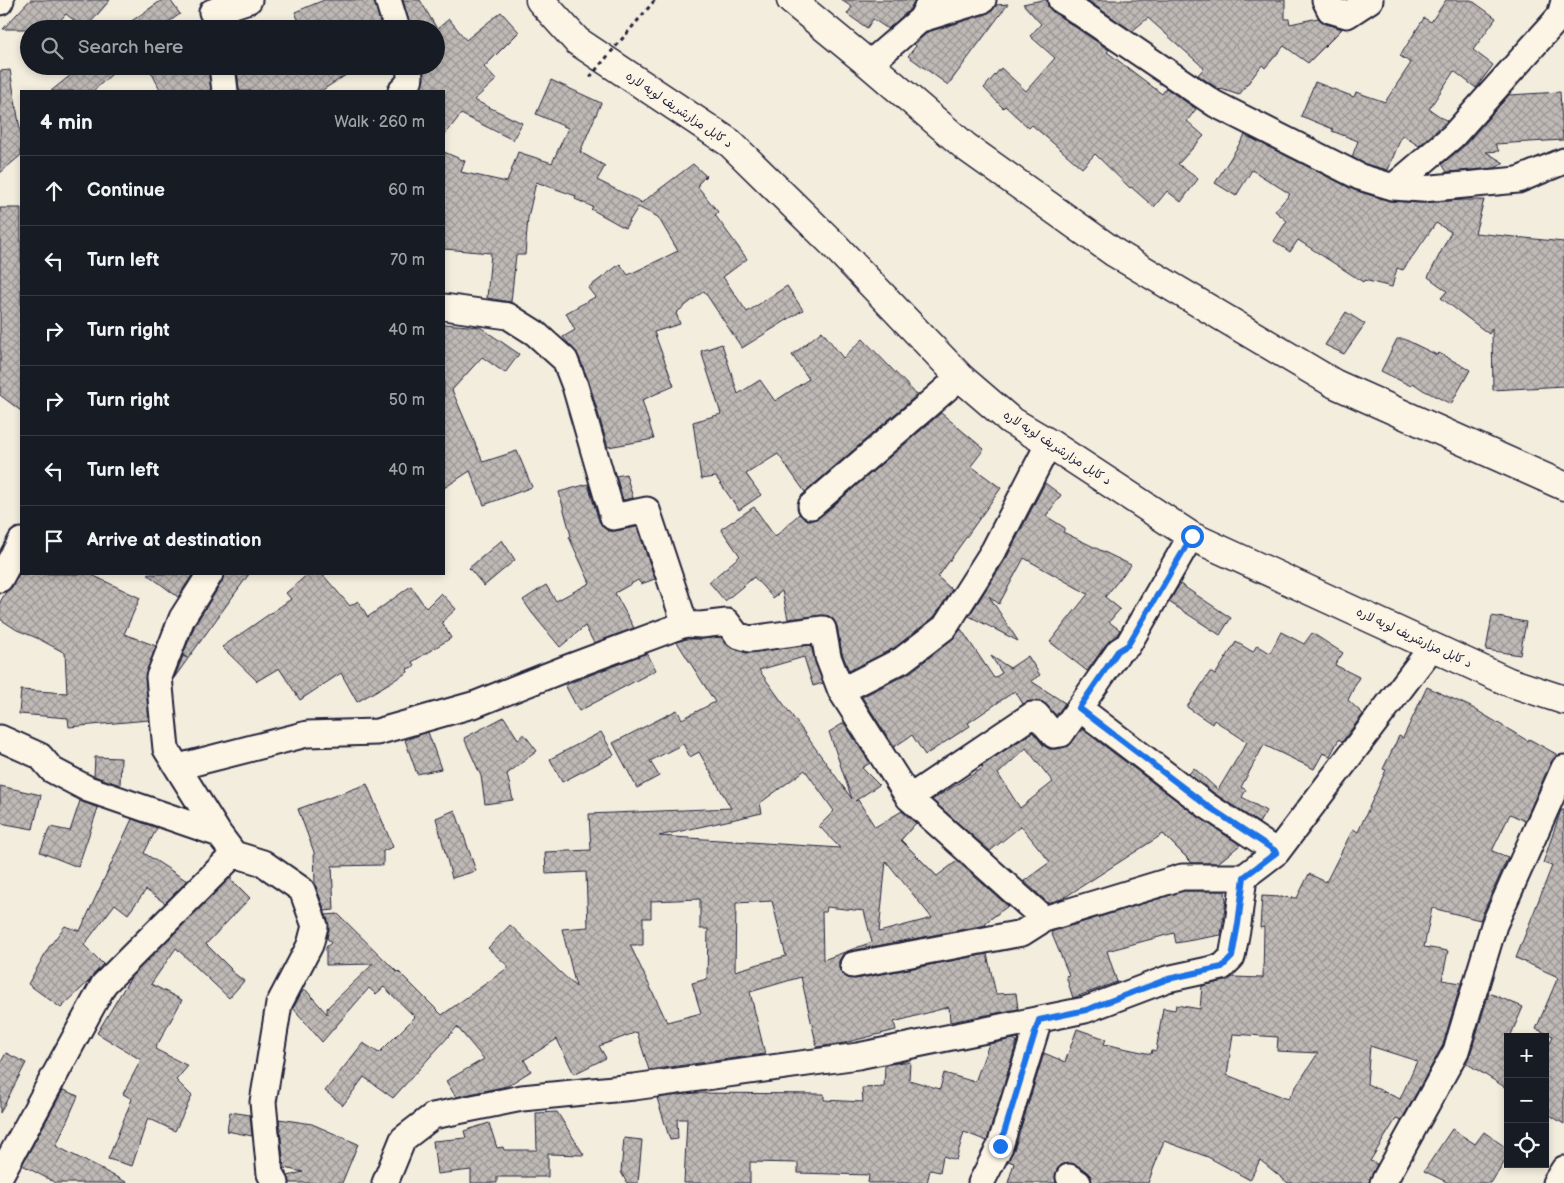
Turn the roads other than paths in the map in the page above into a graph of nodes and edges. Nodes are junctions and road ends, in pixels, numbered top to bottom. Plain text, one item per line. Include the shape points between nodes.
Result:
1 (249, 0) edge
2 (388, 0) edge
3 (540, 0) edge
4 (791, 0) edge
5 (983, 0) edge
6 (1061, 0) edge
7 (1325, 0) edge
8 (1370, 0) edge
9 (1564, 1) edge
10 (926, 10) edge
11 (213, 14) edge
12 (394, 20) edge
13 (870, 64) junction
14 (223, 75) edge
15 (411, 75) edge
16 (225, 90) edge
17 (402, 90) edge
18 (1564, 161) edge
19 (1394, 187) junction
20 (445, 307) edge
21 (960, 377) junction
22 (1049, 443) junction
23 (1564, 486) edge
24 (812, 506) dead end
25 (1192, 536) junction
26 (20, 543) edge
27 (209, 575) edge
28 (0, 579) edge
29 (685, 624) junction
30 (1432, 647) junction
31 (841, 691) junction
32 (1564, 700) edge
33 (1079, 708) junction
34 (0, 738) edge
35 (178, 767) junction
36 (1564, 768) edge
37 (909, 798) junction
38 (219, 834) junction
39 (1277, 852) junction
40 (234, 854) junction
41 (1244, 877) junction
42 (1044, 920) junction
43 (853, 965) dead end
44 (1039, 1020) junction
45 (1564, 1169) edge
46 (0, 1176) edge
47 (276, 1183) edge
48 (385, 1183) edge
49 (981, 1183) edge
50 (1383, 1183) edge
51 (1555, 1183) edge

1 - 11 street
2 - 12 street
3 - 21 highway, د کابل مزارشریف لویه لاره via 577,41 730,143 834,245
4 - 13 highway
5 - 10 street
6 - 19 street via 1215,104 1360,177
7 - 8 street via 1330,10 1347,15
9 - 19 street via 1560,16 1453,136
10 - 13 street
13 - 23 highway via 966,147 1115,253 1335,384
14 - 16 street
15 - 17 street
18 - 19 street via 1518,180 1422,189
20 - 29 street via 508,316 535,333 565,360 613,517 647,510
21 - 22 highway, د کابل مزارشریف لویه لاره via 1010,420
21 - 24 street
22 - 25 highway, د کابل مزارشریف لویه لاره
22 - 31 street via 994,550 945,627 902,660
25 - 30 highway, د کابل مزارشریف لویه لاره
25 - 33 street via 1128,645 1118,651
26 - 28 street
27 - 35 street via 182,618 159,677 166,749
29 - 31 street via 727,622 737,635 750,639 823,629 828,657
29 - 35 street via 467,707 377,732 307,734
30 - 32 highway, د کابل مزارشریف لویه لاره via 1509,682
30 - 39 street
31 - 37 street
33 - 37 street via 1057,736 1037,715 1032,715
33 - 39 street via 1206,805
34 - 38 street via 40,756 52,770 88,789
35 - 38 street
36 - 50 street via 1494,925 1456,1051
37 - 42 street
38 - 40 street
39 - 41 street
40 - 46 street via 104,984
40 - 47 street via 263,863 302,890 315,926 310,945 279,1004 262,1102 270,1174
41 - 42 street via 1182,877
41 - 44 street via 1232,957 1222,967 1168,979 1086,1010
42 - 43 street via 1022,933
44 - 48 street via 858,1056 634,1087 522,1098 433,1116 403,1139
44 - 49 street via 1000,1146
45 - 51 street

